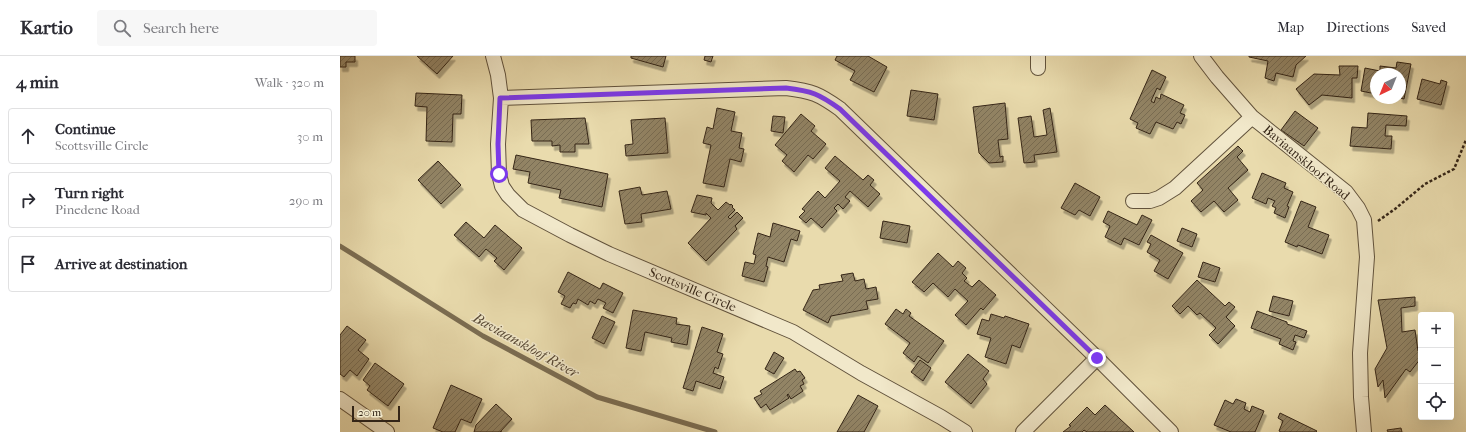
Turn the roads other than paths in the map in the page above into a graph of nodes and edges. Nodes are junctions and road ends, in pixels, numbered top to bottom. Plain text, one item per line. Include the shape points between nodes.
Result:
1 (493, 56) edge
2 (1200, 56) edge
3 (500, 98) junction
4 (1252, 117) junction
5 (1133, 201) dead end
6 (1097, 358) junction
7 (340, 399) edge
8 (387, 432) edge
9 (965, 432) edge
10 (1023, 432) edge
11 (1170, 432) edge
12 (1364, 432) edge

1 - 3 street, Scottsville Circle
2 - 4 street, Baviaanskloof Road
3 - 6 street via 786,88 807,90 824,97 840,109
3 - 9 street, Scottsville Circle via 499,174 508,195 523,210 609,254 793,332
4 - 5 street via 1175,188 1150,201
4 - 12 street, Baviaanskloof Road via 1346,192 1364,220 1367,257 1360,354
6 - 10 street
6 - 11 street
7 - 8 street

